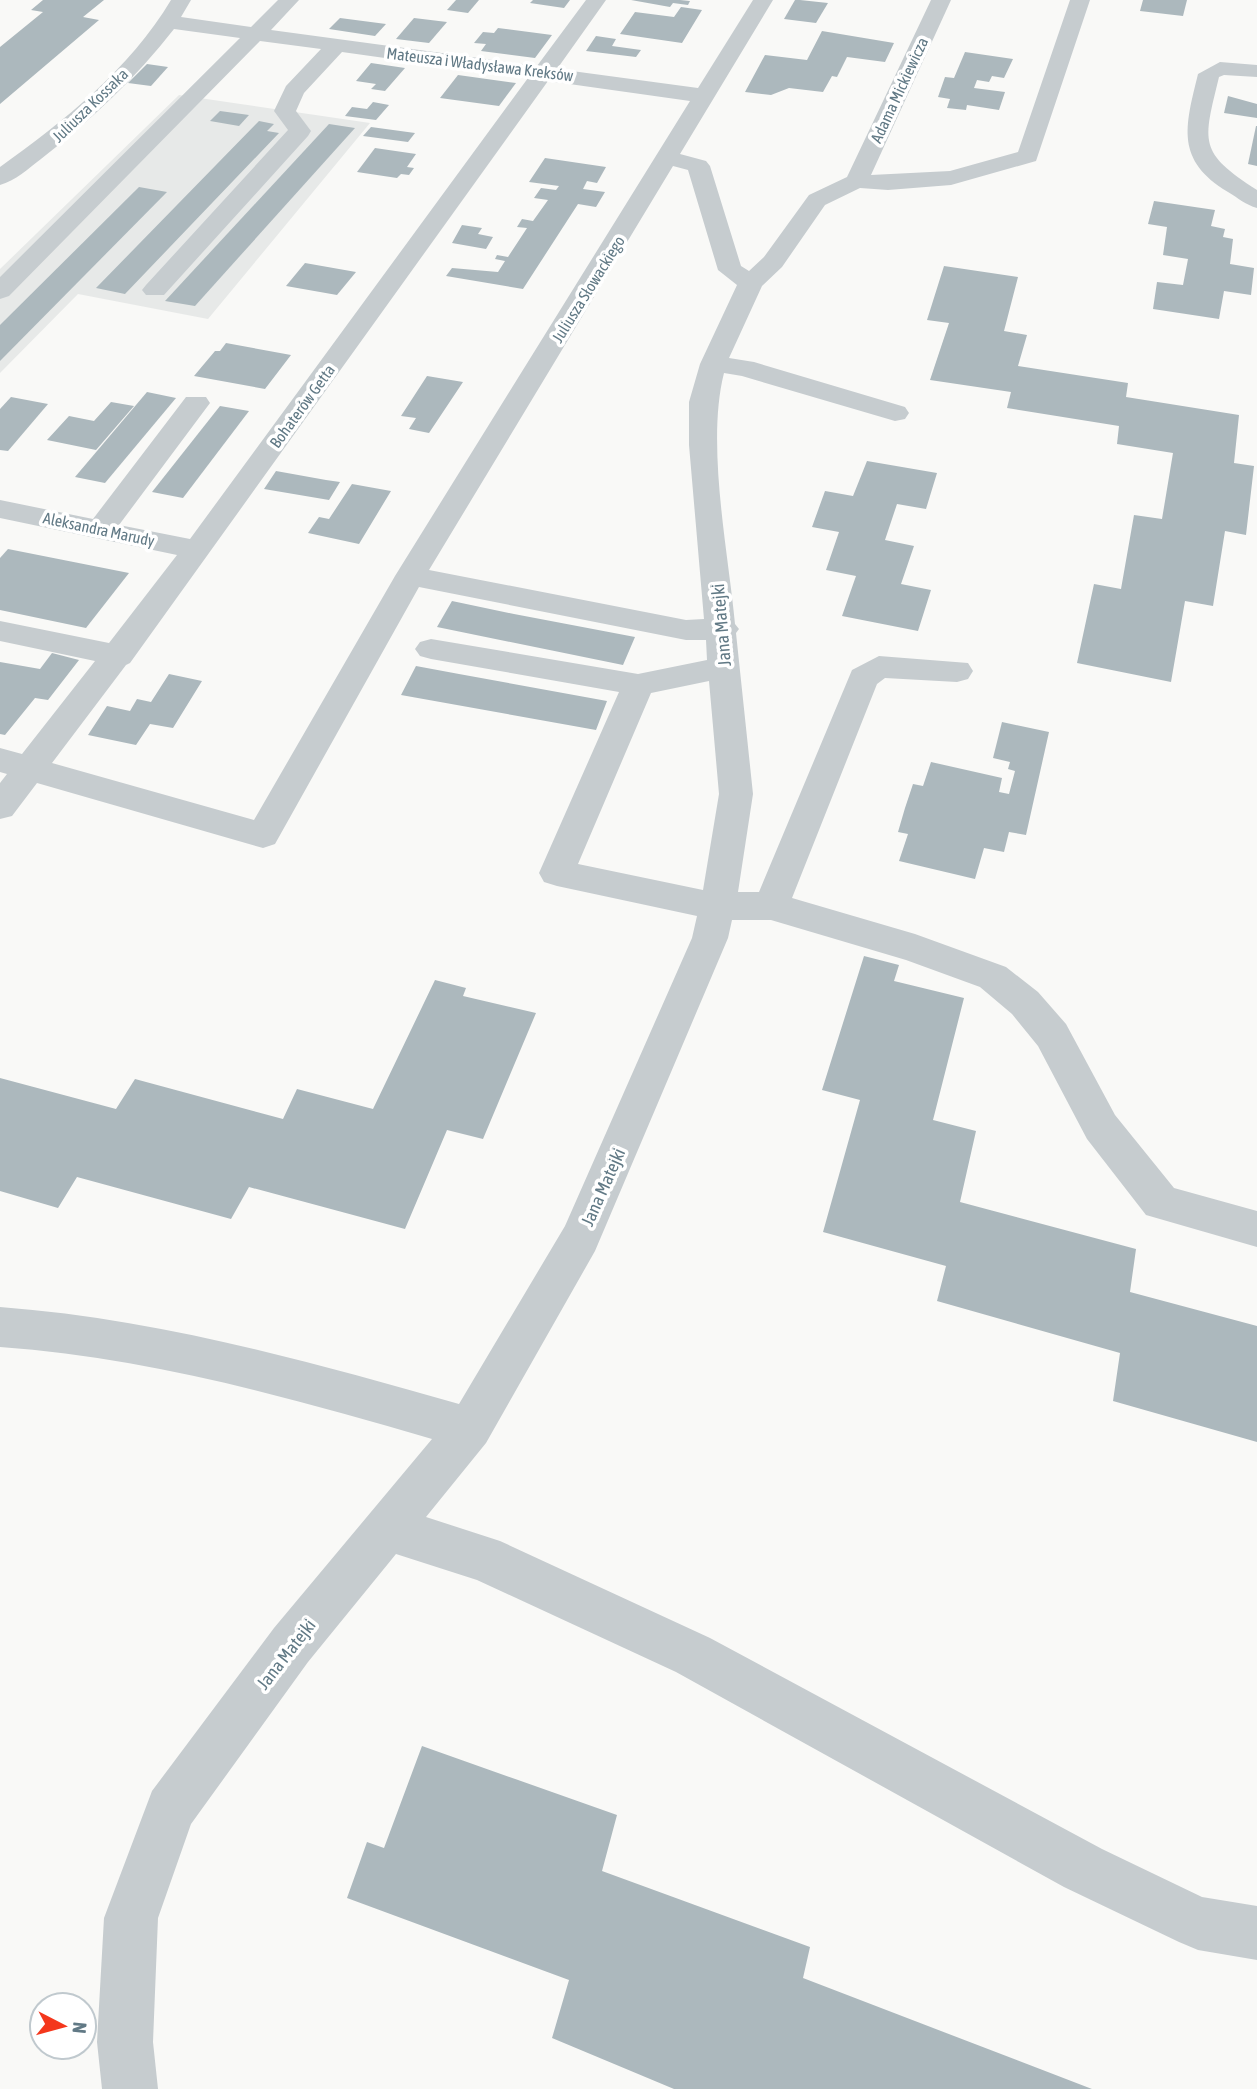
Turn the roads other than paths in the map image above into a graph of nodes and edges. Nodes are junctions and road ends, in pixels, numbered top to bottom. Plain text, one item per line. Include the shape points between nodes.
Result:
1 (181, 0) edge
2 (289, 0) edge
3 (596, 0) edge
4 (763, 0) edge
5 (941, 0) edge
6 (1080, 0) edge
7 (171, 22) junction
8 (254, 35) junction
9 (337, 46) junction
10 (1257, 71) edge
11 (544, 72) junction
12 (705, 96) junction
13 (668, 158) junction
14 (0, 178) edge
15 (857, 181) junction
16 (1257, 201) edge
17 (751, 283) junction
18 (155, 290) dead end
19 (0, 291) edge
20 (713, 364) junction
21 (196, 403) dead end
22 (895, 413) dead end
23 (0, 509) edge
24 (100, 530) junction
25 (197, 550) junction
26 (410, 576) junction
27 (723, 629) junction
28 (0, 631) edge
29 (430, 649) dead end
30 (118, 656) junction
31 (725, 670) junction
32 (957, 671) dead end
33 (638, 685) junction
34 (15, 764) edge
35 (0, 807) edge
36 (718, 906) junction
37 (771, 906) junction
38 (1257, 1229) edge
39 (0, 1327) edge
40 (470, 1428) junction
41 (389, 1529) junction
42 (1257, 1933) edge
43 (130, 2089) edge

1 - 7 street, Juliusza Kossaka
2 - 8 street
3 - 11 street, Bohaterów Getta
4 - 12 street, Juliusza Słowackiego
5 - 15 street, Adama Mickiewicza
6 - 15 street via 1028,156 951,178
7 - 8 street
7 - 14 street, Juliusza Kossaka via 51,143
8 - 9 street, Mateusza i Władysława Kreksów
8 - 19 street
9 - 11 street, Mateusza i Władysława Kreksów
9 - 18 street via 294,91 285,111 300,131
10 - 16 street via 1220,68 1209,74 1196,138 1199,155 1216,173
11 - 12 street, Mateusza i Władysława Kreksów
11 - 25 street, Bohaterów Getta
12 - 13 street, Juliusza Słowackiego
13 - 17 street via 698,166 730,270
13 - 26 street, Juliusza Słowackiego
15 - 17 street, Jana Matejki via 817,200 773,262
17 - 20 street, Jana Matejki
20 - 22 street via 745,368
20 - 27 street, Jana Matejki via 703,402 703,446
21 - 24 street
23 - 24 street, Aleksandra Marudy
24 - 25 street, Aleksandra Marudy
25 - 30 street, Bohaterów Getta
26 - 27 street via 686,630
26 - 34 street, Juliusza Słowackiego via 263,835
27 - 31 street, Jana Matejki
28 - 30 street
29 - 33 street
30 - 34 street, Bohaterów Getta
31 - 33 street via 698,671
31 - 36 street, Jana Matejki via 736,794
32 - 37 street via 879,667 863,678
33 - 36 street via 557,873
34 - 35 street, Bohaterów Getta
36 - 37 street
36 - 40 street, Jana Matejki via 710,939 580,1238
37 - 38 street via 915,948 993,977 1025,1003 1052,1035 1101,1127 1161,1202
39 - 40 street via 46,1329 203,1355
40 - 41 street, Jana Matejki
41 - 42 street via 483,1558 693,1655 1083,1868 1198,1923
41 - 43 street, Jana Matejki via 291,1645 170,1809 131,1917 125,2042

